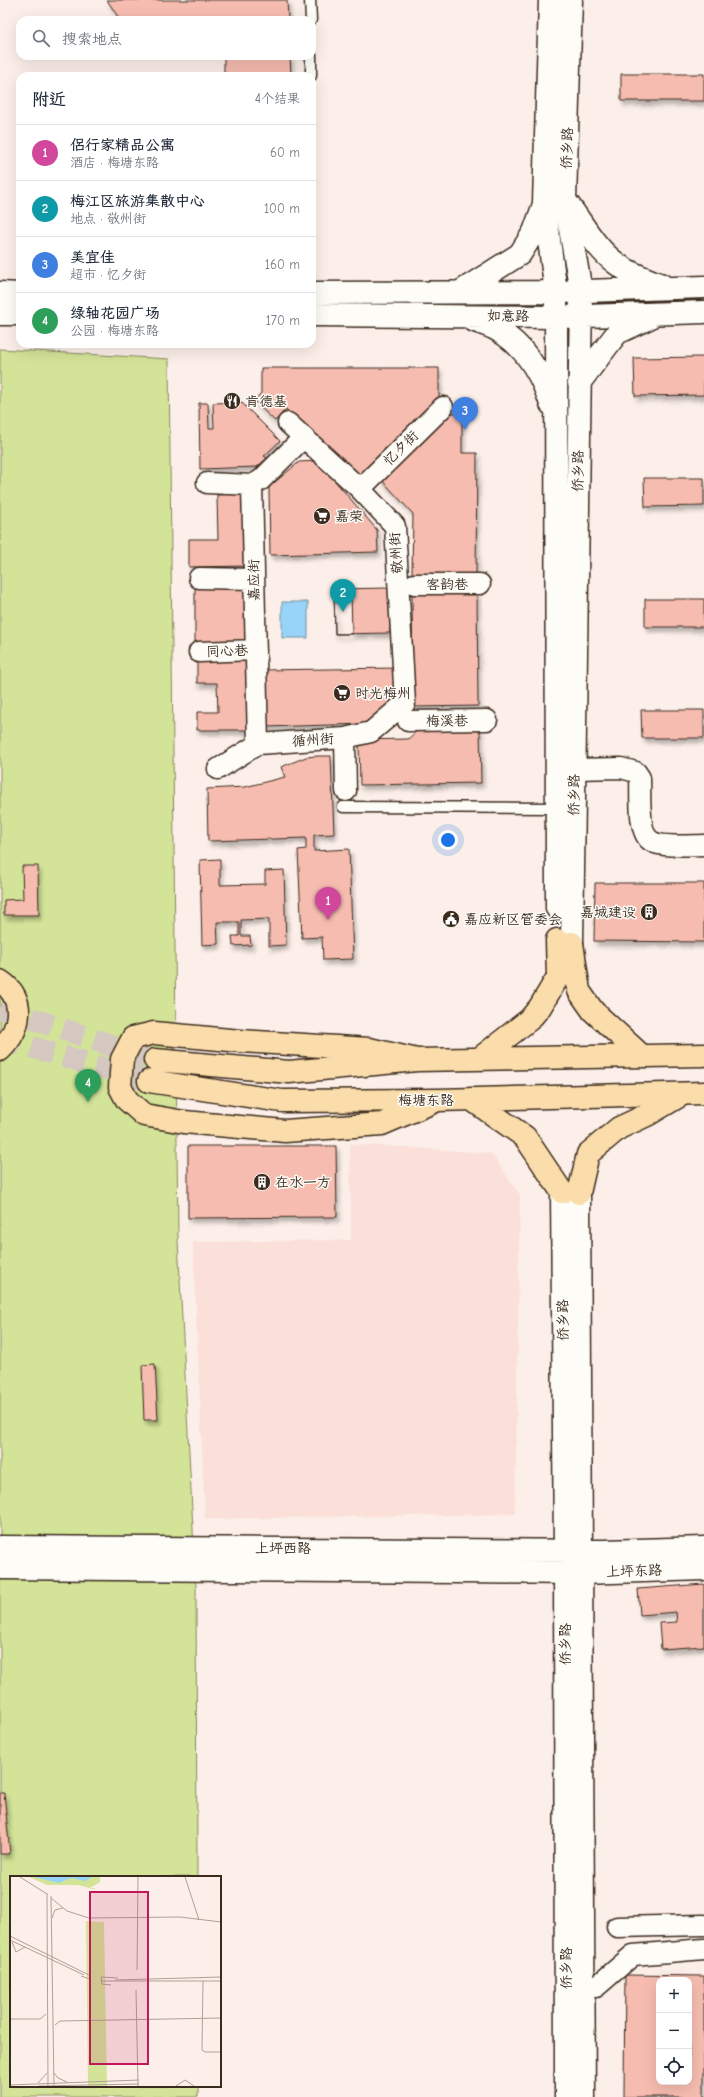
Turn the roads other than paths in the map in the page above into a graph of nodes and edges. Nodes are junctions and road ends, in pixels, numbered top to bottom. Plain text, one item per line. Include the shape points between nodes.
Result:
1 (310, 0) edge
2 (550, 0) edge
3 (571, 0) edge
4 (310, 16) edge
5 (311, 60) edge
6 (311, 72) edge
7 (566, 200) junction
8 (544, 203) junction
9 (704, 287) edge
10 (671, 288) junction
11 (581, 291) junction
12 (459, 292) junction
13 (556, 292) junction
14 (0, 293) edge
15 (316, 293) edge
16 (16, 294) edge
17 (704, 312) edge
18 (662, 313) junction
19 (0, 314) edge
20 (16, 314) edge
21 (316, 315) edge
22 (463, 316) junction
23 (580, 316) junction
24 (556, 317) junction
25 (579, 384) junction
26 (443, 407) dead end
27 (555, 416) junction
28 (288, 422) dead end
29 (303, 438) junction
30 (207, 483) dead end
31 (252, 485) junction
32 (360, 489) junction
33 (199, 578) dead end
34 (254, 579) junction
35 (414, 584) dead end
36 (480, 584) dead end
37 (256, 650) junction
38 (199, 652) dead end
39 (406, 712) junction
40 (487, 720) dead end
41 (344, 738) junction
42 (258, 744) junction
43 (218, 769) dead end
44 (574, 769) junction
45 (345, 799) joint
46 (557, 808) junction
47 (704, 845) edge
48 (565, 941) junction
49 (0, 980) edge
50 (0, 1050) edge
51 (704, 1055) edge
52 (642, 1056) junction
53 (479, 1059) junction
54 (155, 1060) tunnel mouth
55 (417, 1060) junction
56 (149, 1082) tunnel mouth
57 (694, 1094) edge
58 (471, 1099) junction
59 (438, 1100) junction
60 (570, 1192) junction
61 (0, 1547) edge
62 (704, 1548) edge
63 (573, 1550) junction
64 (0, 1568) edge
65 (704, 1569) edge
66 (573, 1573) junction
67 (704, 1925) edge
68 (617, 1927) dead end
69 (704, 1949) edge
70 (596, 1987) dead end
71 (566, 2097) edge
72 (584, 2097) edge

1 - 4 lane
2 - 8 street, 侨乡路
3 - 7 street, 侨乡路
5 - 6 lane
7 - 10 street via 598,246 617,264 639,277
7 - 11 street, 侨乡路
8 - 12 street via 534,232 520,254
8 - 13 street, 侨乡路
9 - 10 street, 如意路
10 - 11 street, 如意路
11 - 13 street, 如意路
11 - 23 street, 侨乡路
12 - 13 street, 如意路
12 - 15 street, 如意路
13 - 24 street, 侨乡路
14 - 16 street
17 - 18 street, 如意路
18 - 23 street, 如意路
18 - 25 street via 617,333
19 - 20 street
21 - 22 street, 如意路
22 - 24 street, 如意路
22 - 27 street via 499,331 513,341 540,376
23 - 24 street, 如意路
23 - 25 street, 侨乡路
24 - 27 street, 侨乡路
25 - 44 street, 侨乡路
26 - 32 street, 忆夕街
27 - 46 street, 侨乡路
28 - 29 street, 敬州街
29 - 31 street via 261,480
29 - 32 street, 敬州街
30 - 31 street
31 - 34 street, 嘉应街
32 - 39 street, 敬州街 via 395,526
33 - 34 street
34 - 37 street, 嘉应街
35 - 36 street, 客韵巷
37 - 38 street, 同心巷
37 - 42 street, 嘉应街
39 - 40 street, 梅溪巷
39 - 41 street, 循州街 via 371,732
41 - 42 street, 循州街
41 - 45 street
42 - 43 street, 循州街
44 - 47 street via 621,768 636,772 640,778 644,833 651,842
44 - 48 street, 侨乡路
45 - 46 lane
46 - 48 street, 侨乡路
48 - 52 main road via 579,991 593,1010
48 - 53 main road via 558,978 540,1007 530,1019
49 - 50 main road via 9,986 18,1004 17,1027
51 - 52 main road
52 - 53 main road
53 - 55 main road
54 - 55 main road via 289,1072
55 - 59 main road via 369,1049 154,1033 133,1038 122,1059 120,1087 127,1100 144,1115 184,1122 285,1131 382,1124
56 - 59 main road, 梅塘东路 via 282,1100
57 - 58 main road, 梅塘东路
57 - 60 main road via 619,1128 588,1154
58 - 59 main road, 梅塘东路
58 - 60 main road via 525,1137
60 - 63 street, 侨乡路
61 - 63 street, 上坪西路
62 - 63 street, 上坪东路
63 - 66 street, 侨乡路
64 - 66 street, 上坪西路
65 - 66 street, 上坪东路
66 - 71 street, 侨乡路
66 - 72 street, 侨乡路
67 - 68 street
69 - 70 street via 633,1955

